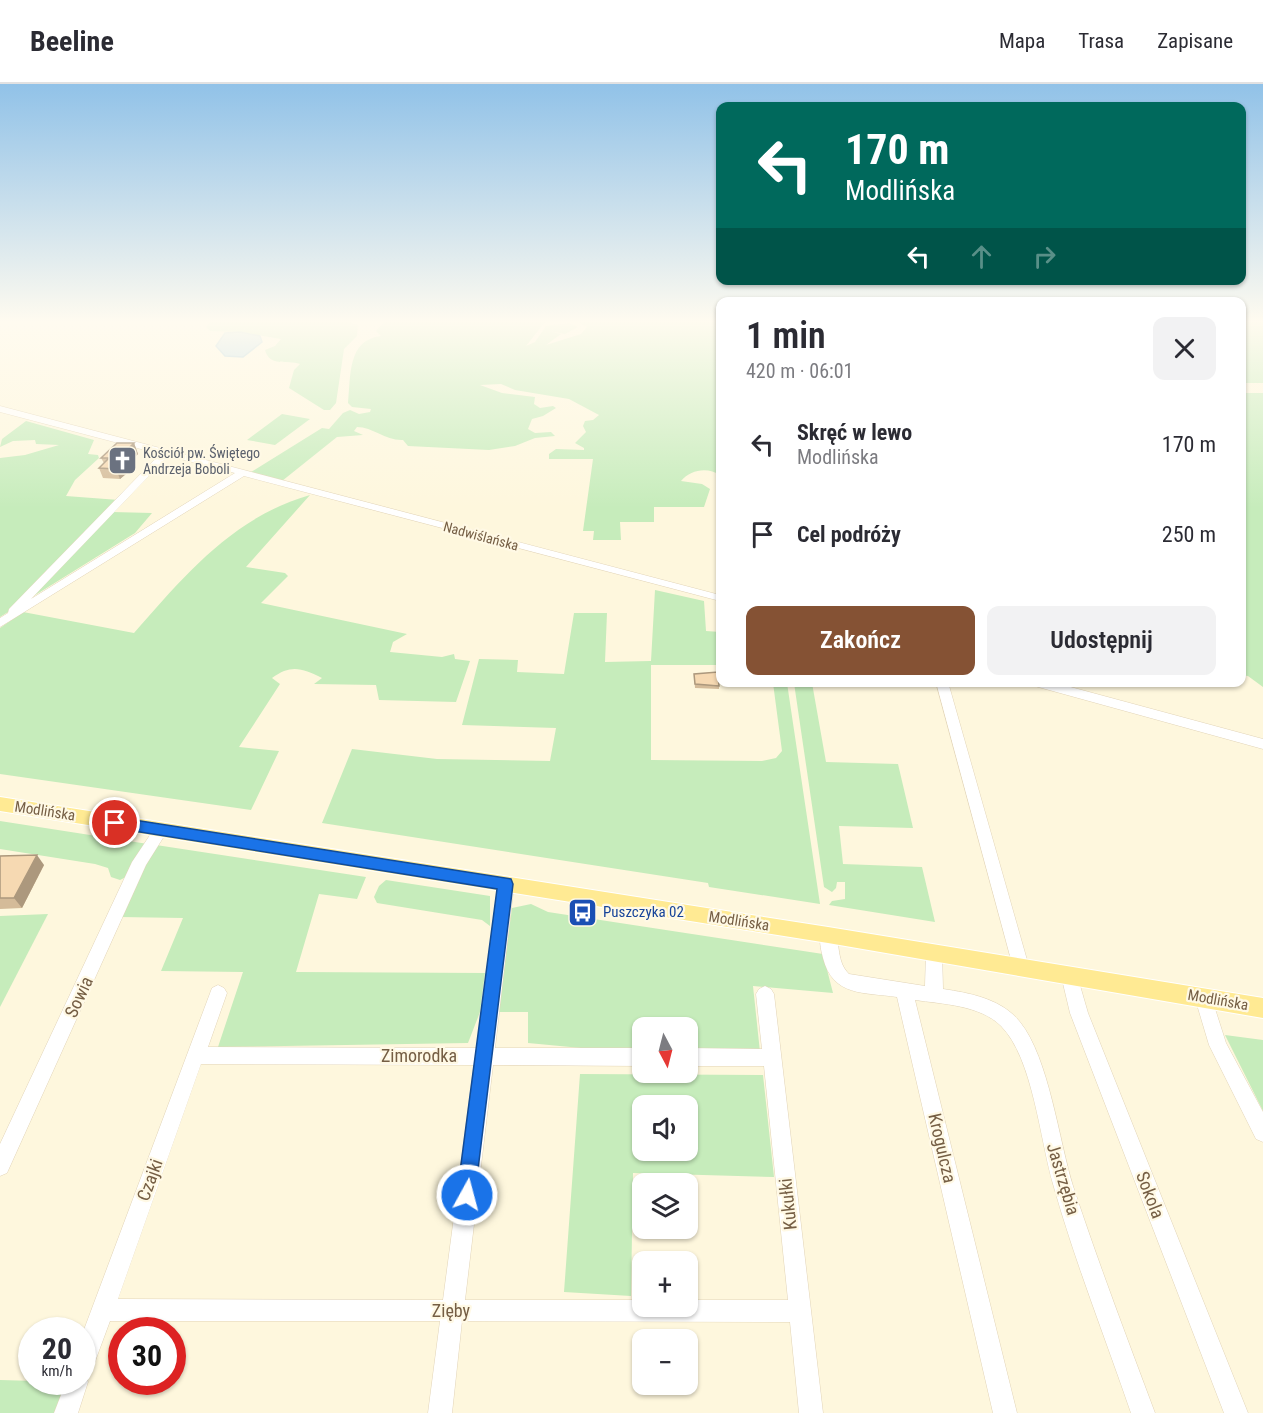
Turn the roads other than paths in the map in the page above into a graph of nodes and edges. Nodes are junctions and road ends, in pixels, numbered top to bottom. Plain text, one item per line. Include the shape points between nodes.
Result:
1 (0, 409) edge
2 (166, 453) junction
3 (242, 473) junction
4 (716, 597) edge
5 (4, 620) edge
6 (943, 687) edge
7 (1053, 687) edge
8 (1263, 744) edge
9 (0, 804) edge
10 (161, 830) junction
11 (506, 884) junction
12 (828, 935) junction
13 (934, 953) junction
14 (1021, 967) junction
15 (1069, 975) junction
16 (904, 991) junction
17 (218, 993) dead end
18 (765, 994) dead end
19 (934, 996) junction
20 (1204, 998) junction
21 (1263, 1008) edge
22 (195, 1055) junction
23 (483, 1056) junction
24 (632, 1057) edge
25 (698, 1057) edge
26 (772, 1058) junction
27 (1263, 1132) edge
28 (0, 1166) edge
29 (103, 1310) junction
30 (454, 1311) junction
31 (800, 1311) junction
32 (96, 1329) edge
33 (72, 1395) edge
34 (66, 1413) edge
35 (440, 1413) edge
36 (811, 1413) edge
37 (1005, 1413) edge
38 (1143, 1413) edge
39 (1236, 1413) edge

1 - 2 street, Nadwiślańska
2 - 3 street, Nadwiślańska
2 - 5 street
3 - 4 street, Nadwiślańska
3 - 5 street
6 - 14 street
7 - 8 street
9 - 10 main road, Modlińska
10 - 11 main road, Modlińska
10 - 28 street, Sowia via 140,862
11 - 12 main road, Modlińska
11 - 23 street
12 - 13 main road, Modlińska
12 - 16 street via 838,976 845,981
13 - 14 main road, Modlińska
13 - 19 street
14 - 15 main road, Modlińska
15 - 20 main road, Modlińska
15 - 39 street, Sokola via 1079,1013
16 - 19 street, Jastrzębia
16 - 37 street, Krogulcza
17 - 22 street, Czajki
18 - 26 street, Kukułki
19 - 38 street, Jastrzębia via 987,1008 1006,1018 1018,1035 1031,1064 1062,1183
20 - 21 main road, Modlińska
20 - 27 street via 1218,1045
22 - 23 street, Zimorodka
22 - 29 street, Czajki
23 - 24 street, Zimorodka
23 - 30 street
25 - 26 street
26 - 31 street, Kukułki
29 - 30 street, Zięby
29 - 32 street, Czajki
30 - 31 street, Zięby
30 - 35 street
31 - 36 street, Kukułki
33 - 34 street

